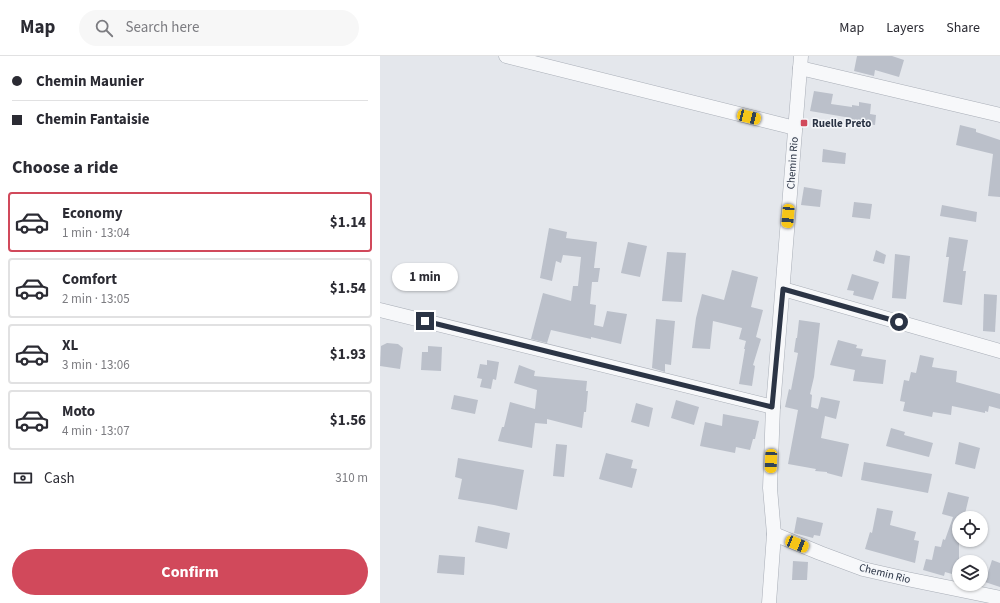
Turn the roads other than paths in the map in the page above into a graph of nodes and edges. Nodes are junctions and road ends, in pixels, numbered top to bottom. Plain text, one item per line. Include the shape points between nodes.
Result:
1 (506, 56) edge
2 (800, 62) edge
3 (1000, 115) edge
4 (795, 128) junction
5 (783, 289) junction
6 (380, 310) edge
7 (1000, 350) edge
8 (772, 407) junction
9 (774, 534) junction
10 (1000, 598) edge
11 (769, 603) edge

1 - 4 street
2 - 3 street
2 - 4 street, Chemin Rio
4 - 5 street, Chemin Rio
5 - 7 street
5 - 8 street, Chemin Rio
6 - 8 street
8 - 9 street, Chemin Rio via 770,488
9 - 10 street, Chemin Rio via 863,569
9 - 11 street, Chemin Rio

